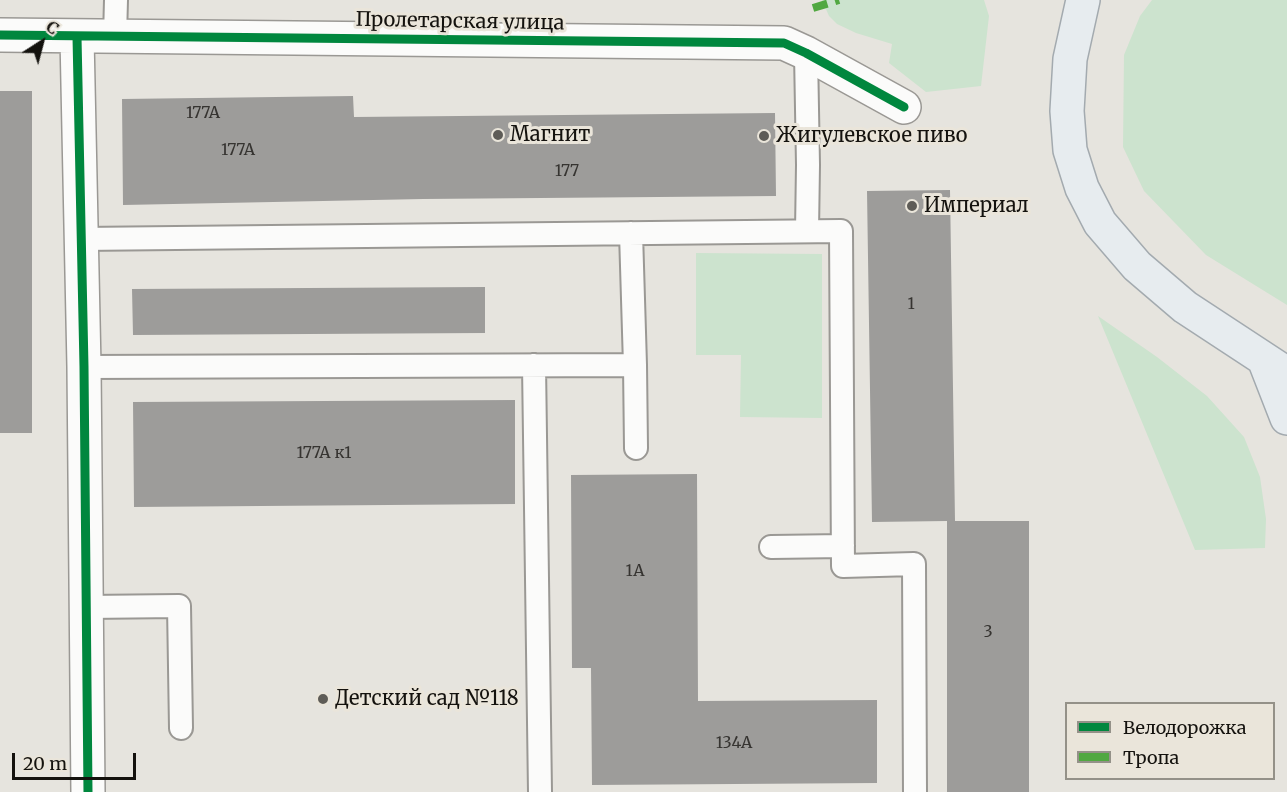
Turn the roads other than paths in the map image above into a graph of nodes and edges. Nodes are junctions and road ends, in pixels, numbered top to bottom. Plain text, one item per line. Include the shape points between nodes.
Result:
1 (116, 0) edge
2 (1058, 0) edge
3 (1083, 0) edge
4 (0, 35) edge
5 (77, 37) junction
6 (116, 37) junction
7 (806, 53) junction
8 (1070, 59) junction
9 (904, 107) dead end
10 (807, 231) junction
11 (631, 233) junction
12 (81, 239) junction
13 (534, 365) junction
14 (635, 365) junction
15 (1275, 366) edge
16 (84, 367) junction
17 (1287, 418) edge
18 (636, 448) dead end
19 (843, 546) junction
20 (771, 548) dead end
21 (86, 607) junction
22 (181, 728) dead end
23 (88, 792) edge
24 (540, 792) edge
25 (915, 792) edge

1 - 6 lane
2 - 8 main road
3 - 8 main road
4 - 5 street, Пролетарская улица
5 - 6 street, Пролетарская улица
5 - 12 street
6 - 7 street, Пролетарская улица via 784,43
7 - 9 street, Пролетарская улица
7 - 10 lane
8 - 15 main road via 1070,150 1082,188 1101,224 1137,266 1185,307
10 - 11 lane
10 - 19 lane via 841,231
11 - 12 lane
11 - 14 lane
12 - 16 street
13 - 14 lane
13 - 16 lane
13 - 24 lane
14 - 18 lane
15 - 17 main road
16 - 21 street
19 - 20 lane
19 - 25 lane via 843,566 914,564
21 - 22 lane via 179,606
21 - 23 street

